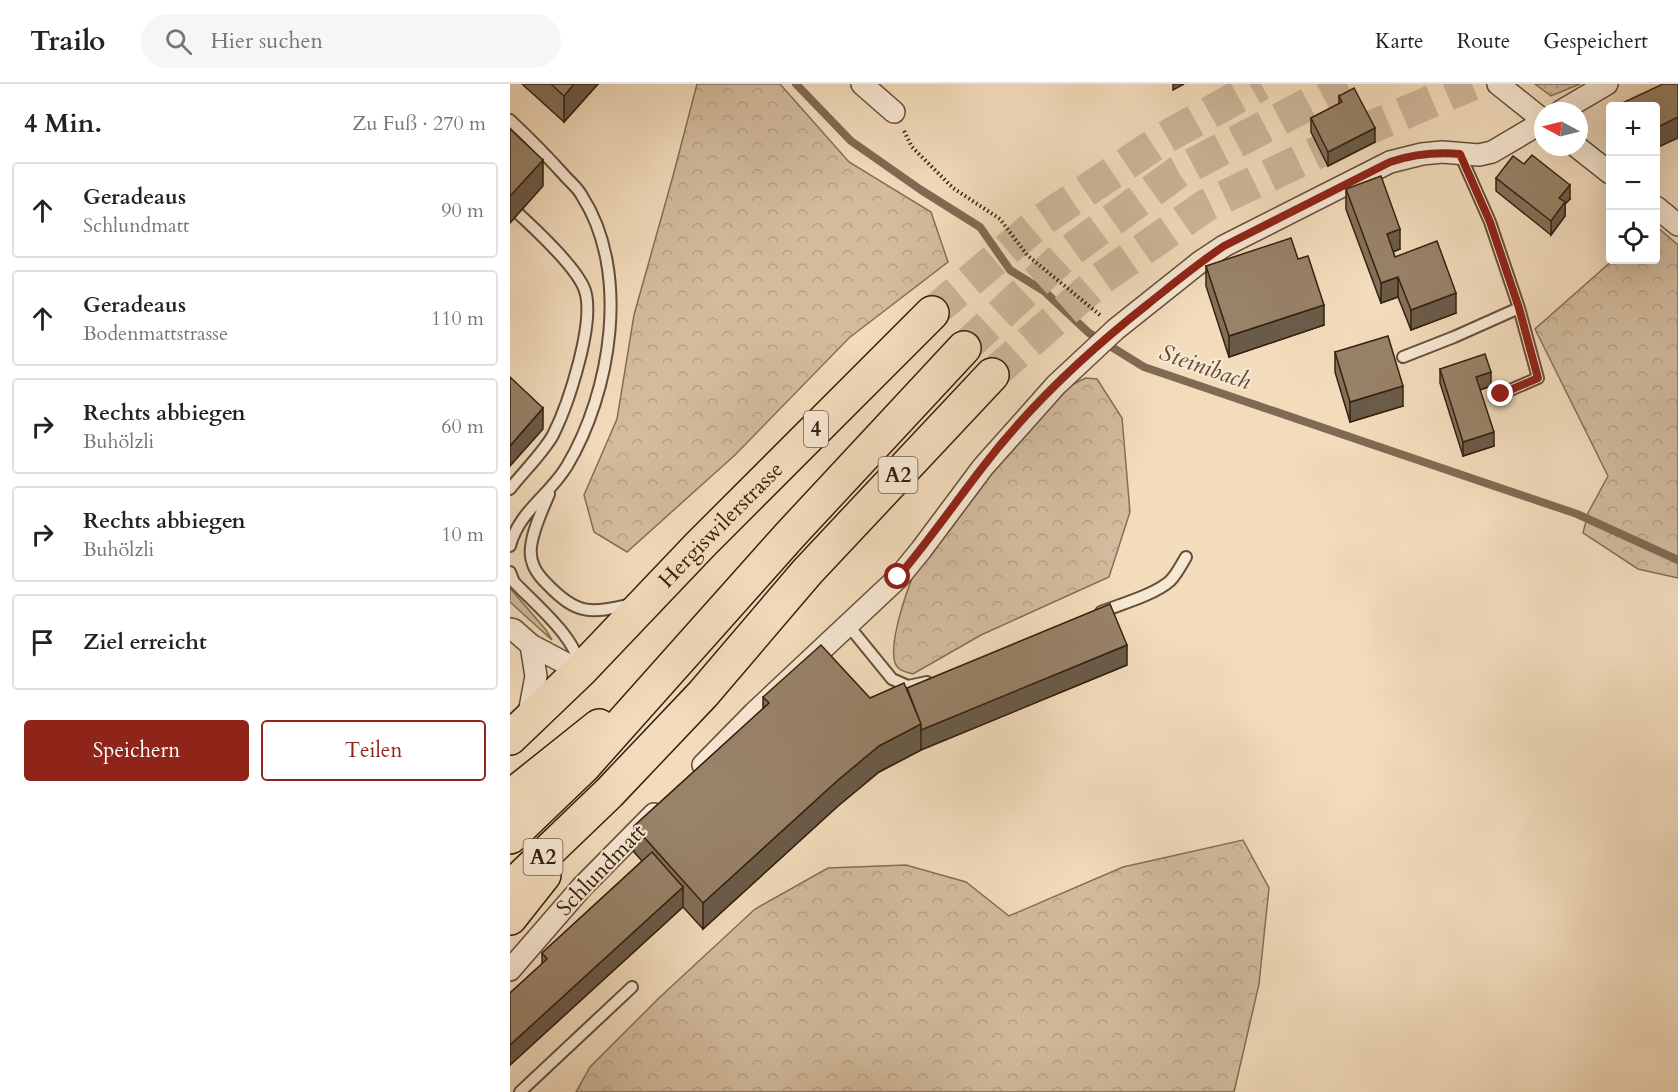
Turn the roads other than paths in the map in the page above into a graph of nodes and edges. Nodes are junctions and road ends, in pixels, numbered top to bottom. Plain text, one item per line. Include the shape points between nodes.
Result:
1 (862, 84) edge
2 (1498, 84) edge
3 (1607, 84) edge
4 (1576, 102) edge
5 (894, 112) road end
6 (1534, 114) edge
7 (510, 120) edge
8 (1534, 126) edge
9 (1460, 154) junction
10 (1588, 155) edge
11 (1606, 169) edge
12 (510, 207) edge
13 (1660, 210) edge
14 (1678, 225) edge
15 (1519, 308) junction
16 (932, 313) tunnel mouth
17 (964, 348) tunnel mouth
18 (1402, 357) dead end
19 (993, 375) tunnel mouth
20 (1501, 394) dead end
21 (510, 489) edge
22 (552, 489) junction
23 (510, 546) edge
24 (1186, 557) dead end
25 (510, 572) edge
26 (645, 601) junction
27 (1094, 615) edge
28 (848, 625) junction
29 (512, 628) edge
30 (531, 645) junction
31 (671, 669) junction
32 (580, 671) junction
33 (933, 680) edge
34 (518, 730) edge
35 (688, 780) edge
36 (672, 796) edge
37 (510, 797) edge
38 (576, 826) junction
39 (510, 837) edge
40 (510, 888) edge
41 (510, 918) edge
42 (510, 970) edge
43 (632, 987) dead end
44 (520, 1092) edge

1 - 5 street
2 - 6 street
3 - 4 street
7 - 22 lane via 582,195 601,234 608,265 608,343 603,375 579,442
8 - 9 street via 1492,152
9 - 15 lane via 1490,222
9 - 28 street via 1442,152 1390,162 1200,262 1116,329 1056,385 982,467 898,577
10 - 11 street
12 - 21 lane via 564,259 584,289 587,315 580,360 552,436
13 - 14 street
15 - 18 lane
15 - 20 lane via 1538,378
16 - 26 main road, Hergiswilerstrasse / 4
17 - 31 main road, A2 via 841,478
19 - 38 main road, A2
22 - 23 lane via 523,517
22 - 26 lane via 531,548 537,574 576,608 608,609
24 - 27 lane via 1169,582 1158,589
25 - 32 lane via 514,582 567,638 577,654
26 - 32 main road, Hergiswilerstrasse / 4
28 - 33 lane via 892,679 908,686
28 - 35 street
29 - 30 street
30 - 32 street
30 - 34 street via 536,676
31 - 37 main road
31 - 39 main road, A2 via 579,771
32 - 34 main road, Hergiswilerstrasse / 4
36 - 42 street, Schlundmatt via 581,888
38 - 40 main road, A2
38 - 41 main road
43 - 44 lane

